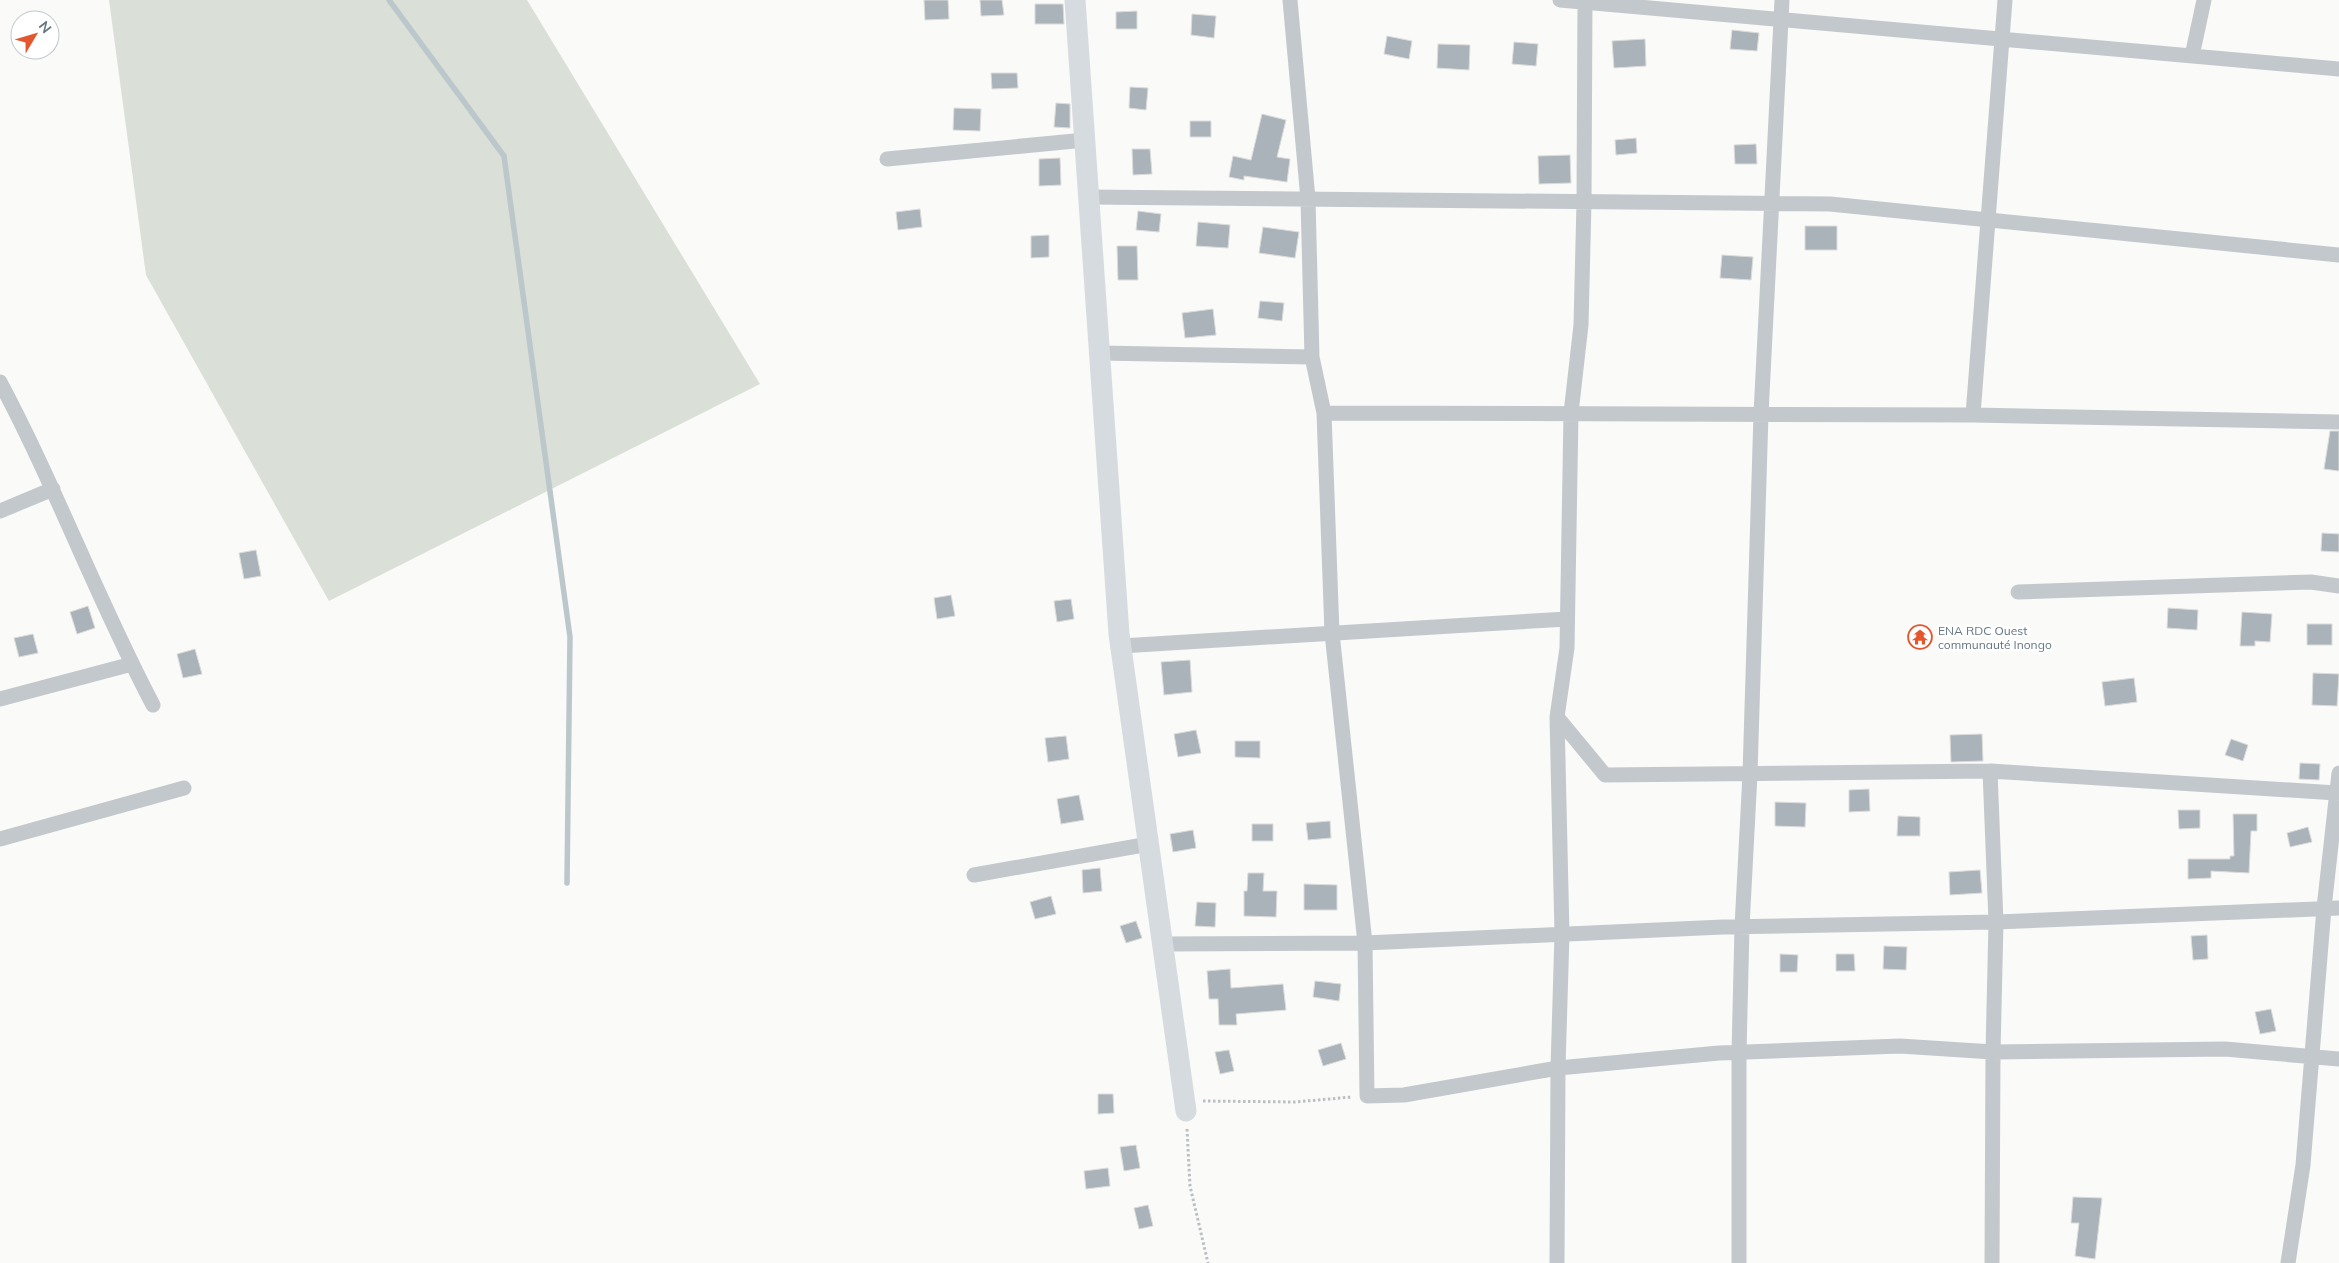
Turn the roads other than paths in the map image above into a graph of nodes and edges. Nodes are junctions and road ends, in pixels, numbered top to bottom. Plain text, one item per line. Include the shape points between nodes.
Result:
1 (1075, 0) edge
2 (1290, 0) edge
3 (1560, 0) edge
4 (1782, 0) edge
5 (2005, 0) edge
6 (2204, 0) edge
7 (1585, 1) edge
8 (1780, 19) junction
9 (2003, 39) junction
10 (2192, 56) junction
11 (2339, 69) edge
12 (1085, 140) junction
13 (887, 159) dead end
14 (1089, 197) junction
15 (1308, 199) junction
16 (1584, 202) junction
17 (1771, 204) junction
18 (1989, 220) junction
19 (2339, 256) edge
20 (1100, 353) junction
21 (1312, 357) junction
22 (0, 382) edge
23 (1324, 412) junction
24 (1571, 413) junction
25 (1761, 414) junction
26 (1973, 415) junction
27 (2339, 422) edge
28 (53, 489) junction
29 (0, 511) edge
30 (2339, 586) edge
31 (2018, 592) dead end
32 (1567, 619) junction
33 (1332, 633) junction
34 (1121, 646) junction
35 (132, 664) junction
36 (0, 699) edge
37 (153, 704) dead end
38 (1557, 717) junction
39 (1990, 771) junction
40 (2339, 773) edge
41 (1750, 774) junction
42 (184, 788) dead end
43 (2336, 793) junction
44 (0, 840) edge
45 (1149, 844) junction
46 (974, 875) dead end
47 (2331, 908) edge
48 (1996, 922) junction
49 (1742, 927) junction
50 (1562, 934) junction
51 (1365, 943) junction
52 (1163, 944) junction
53 (1993, 1052) junction
54 (1739, 1053) junction
55 (2312, 1057) junction
56 (2339, 1059) edge
57 (1558, 1068) junction
58 (1185, 1106) road end
59 (1557, 1263) edge
60 (1740, 1263) edge
61 (1992, 1263) edge
62 (2288, 1263) edge

1 - 12 street
2 - 15 street
3 - 7 street
4 - 8 street
5 - 9 street
6 - 10 street
7 - 8 street
7 - 16 street
8 - 9 street
8 - 17 street
9 - 10 street
9 - 18 street
10 - 11 street
12 - 13 street
12 - 14 street
14 - 15 street
14 - 20 street
15 - 16 street
15 - 21 street
16 - 17 street
16 - 24 street via 1581,325
17 - 18 street via 1830,204
17 - 25 street
18 - 19 street
18 - 26 street
20 - 21 street
20 - 34 street
21 - 23 street
22 - 28 street
23 - 24 street
23 - 33 street
24 - 25 street
24 - 32 street
25 - 26 street
25 - 41 street
26 - 27 street
28 - 29 street
28 - 35 street
30 - 31 street via 2311,582
32 - 33 street
32 - 38 street via 1567,648
33 - 34 street
33 - 51 street
34 - 45 street
35 - 36 street
35 - 37 street
38 - 41 street via 1605,775
38 - 50 street
39 - 41 street
39 - 43 street
39 - 48 street
40 - 43 street
41 - 49 street
42 - 44 street
43 - 47 street
45 - 46 street
45 - 52 street
47 - 48 street
47 - 55 street
48 - 49 street
48 - 53 street
49 - 50 street
49 - 54 street
50 - 51 street
50 - 57 street
51 - 52 street
51 - 57 street via 1367,1096 1404,1095
52 - 58 street
53 - 54 street via 1900,1046
53 - 55 street via 2225,1049
53 - 61 street
54 - 57 street
54 - 60 street
55 - 56 street
55 - 62 street via 2303,1165
57 - 59 street

